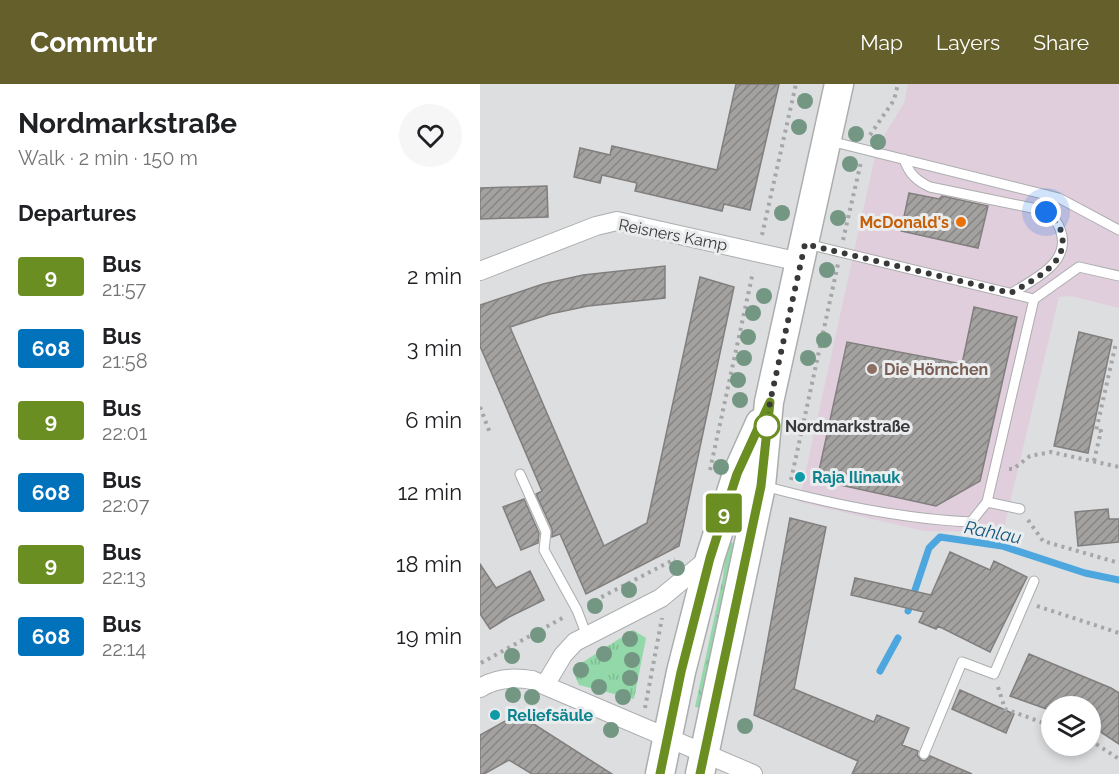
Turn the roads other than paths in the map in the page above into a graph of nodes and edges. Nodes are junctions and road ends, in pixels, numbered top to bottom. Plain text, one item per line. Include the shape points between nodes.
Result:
1 (839, 84) edge
2 (827, 141) junction
3 (904, 159) junction
4 (1119, 230) edge
5 (802, 253) junction
6 (480, 271) edge
7 (1119, 276) edge
8 (1011, 293) junction
9 (1034, 299) junction
10 (770, 402) junction
11 (520, 474) dead end
12 (775, 489) junction
13 (987, 502) junction
14 (1020, 509) road end
15 (710, 558) junction
16 (1034, 581) dead end
17 (586, 636) junction
18 (545, 686) junction
19 (480, 688) edge
20 (667, 739) junction
21 (924, 754) dead end
22 (702, 764) edge
23 (660, 774) edge
24 (753, 774) edge

1 - 2 main road
2 - 3 lane
2 - 5 main road
3 - 4 lane via 1059,198
3 - 8 lane via 920,183 1037,209 1059,225 1062,250 1057,260
5 - 6 street, Reisners Kamp via 758,253 617,221
5 - 8 lane via 841,252
5 - 10 main road
7 - 9 lane via 1079,267
8 - 9 lane
9 - 13 lane
10 - 12 main road
10 - 15 main road via 737,474
11 - 17 lane via 546,532 544,550 577,610
12 - 13 lane via 938,521 971,522
12 - 22 main road
13 - 14 lane
15 - 17 street via 661,598
15 - 20 main road
16 - 21 lane via 994,674 962,662
17 - 18 street via 568,648
18 - 19 street via 519,678
18 - 20 street
20 - 22 street
20 - 23 main road
22 - 24 street

